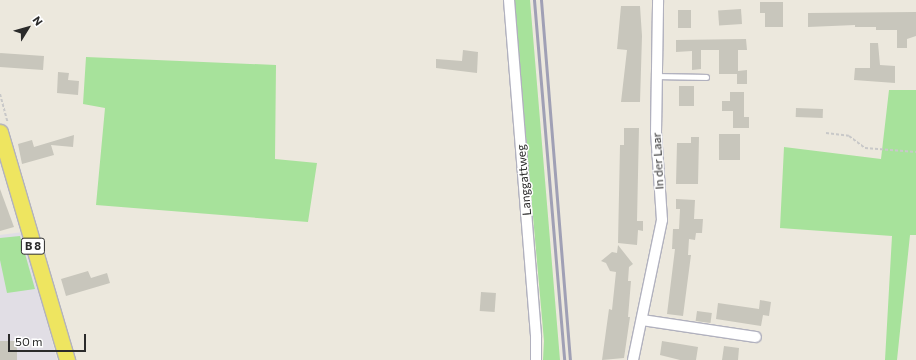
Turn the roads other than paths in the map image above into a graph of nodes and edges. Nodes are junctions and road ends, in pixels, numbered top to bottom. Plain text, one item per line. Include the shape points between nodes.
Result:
1 (509, 0) edge
2 (658, 0) edge
3 (657, 76) junction
4 (706, 77) dead end
5 (0, 132) edge
6 (642, 320) junction
7 (756, 337) dead end
8 (67, 360) edge
9 (536, 360) edge
10 (633, 360) edge

1 - 9 street, Langgattweg
2 - 3 street, In der Laar
3 - 4 lane
3 - 6 street, In der Laar via 656,133 662,220
5 - 8 main road, B 8
6 - 7 street
6 - 10 street, In der Laar

